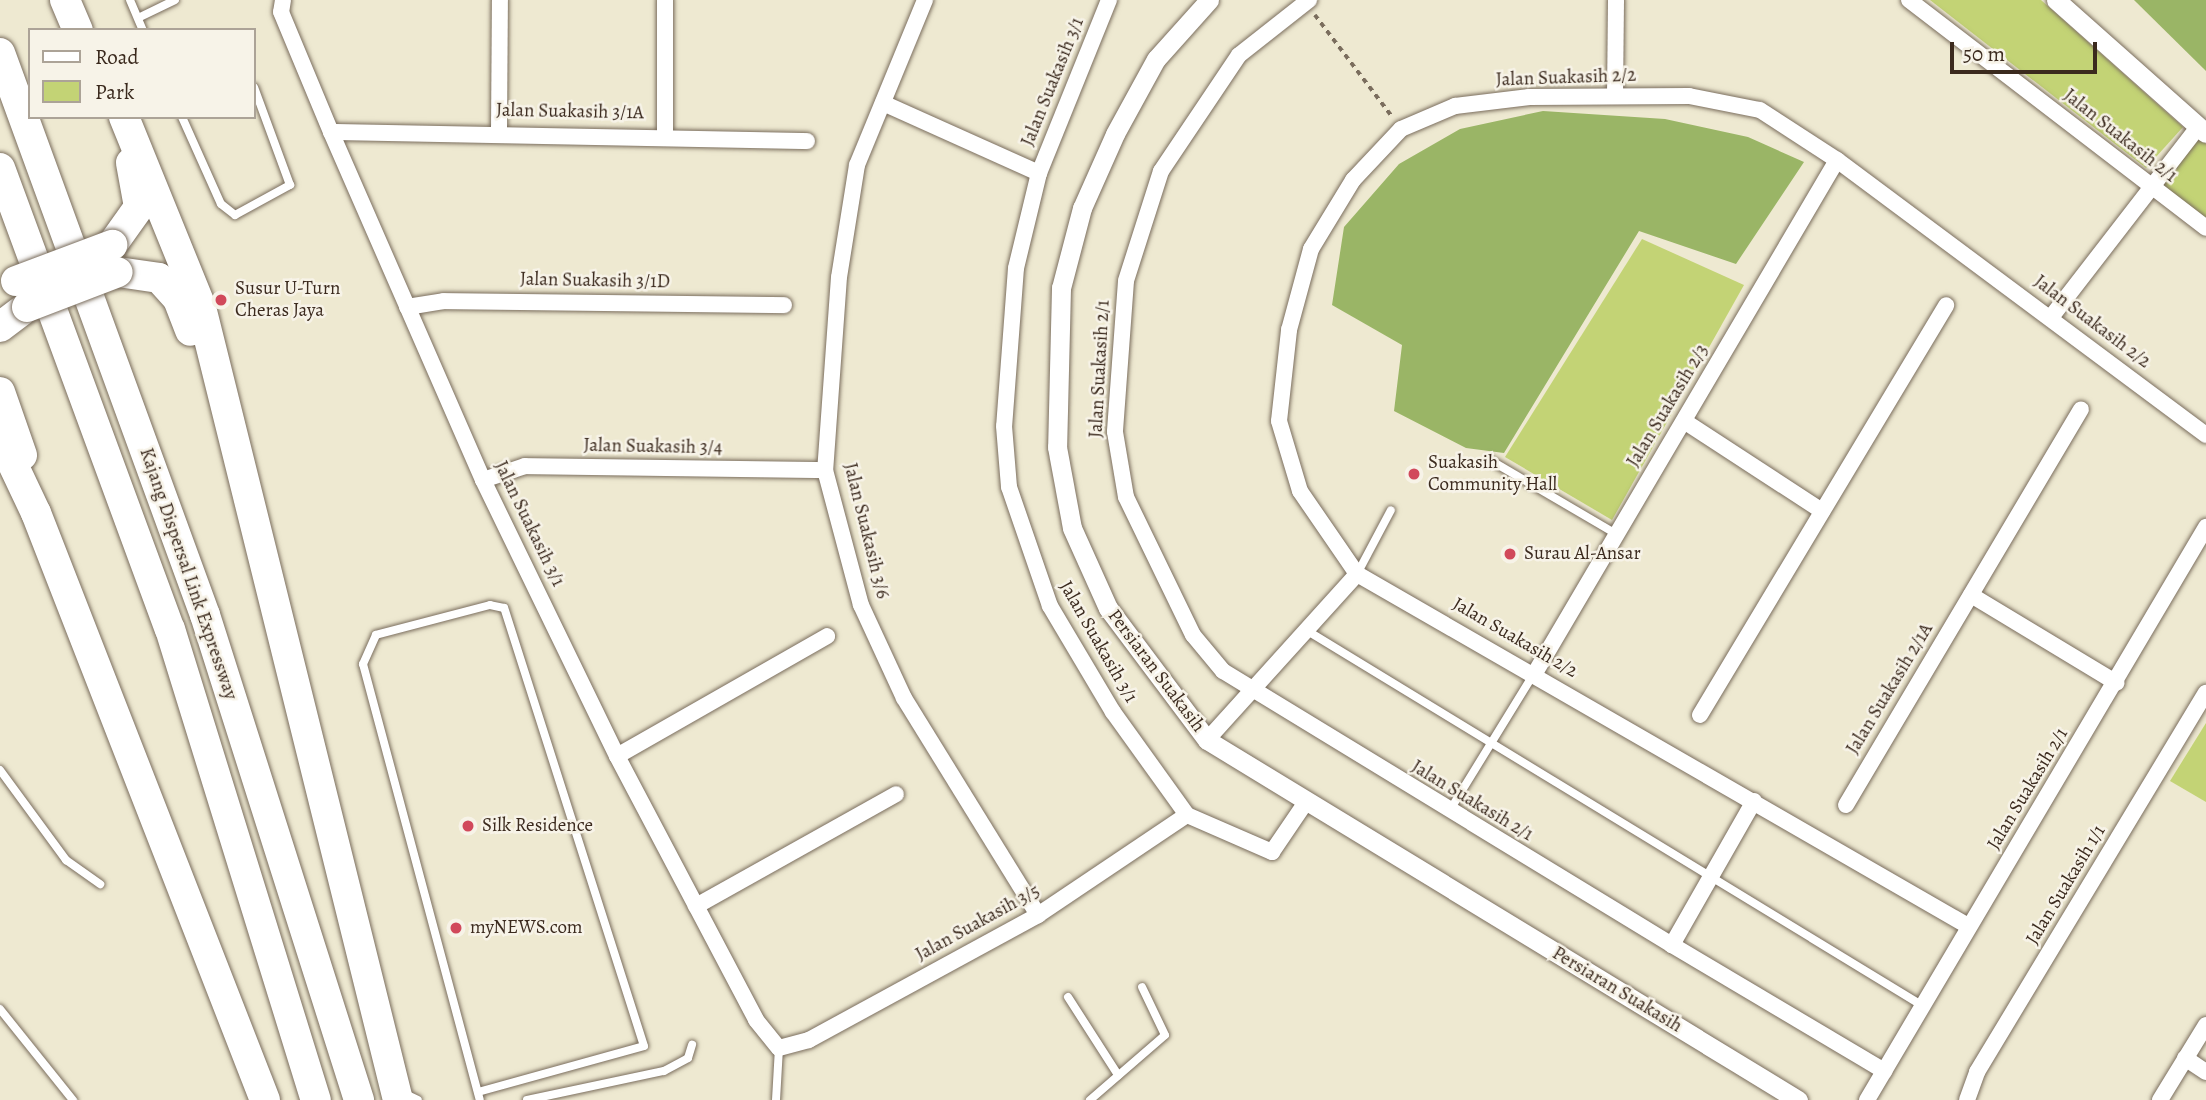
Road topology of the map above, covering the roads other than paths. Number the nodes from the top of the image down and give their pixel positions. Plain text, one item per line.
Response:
1 (130, 0) edge
2 (175, 0) edge
3 (283, 0) edge
4 (500, 0) edge
5 (665, 0) edge
6 (925, 0) edge
7 (1109, 0) edge
8 (1209, 0) edge
9 (1616, 0) edge
10 (1909, 0) edge
11 (2056, 0) edge
12 (1307, 1) edge
13 (138, 18) junction
14 (143, 28) edge
15 (0, 53) edge
16 (256, 92) edge
17 (1615, 96) junction
18 (883, 103) junction
19 (114, 119) edge
20 (125, 119) edge
21 (183, 119) edge
22 (2202, 130) edge
23 (331, 132) junction
24 (499, 132) junction
25 (665, 134) junction
26 (807, 141) dead end
27 (1837, 160) junction
28 (0, 167) edge
29 (1039, 173) junction
30 (2151, 186) junction
31 (2206, 228) edge
32 (115, 258) junction
33 (14, 291) edge
34 (783, 305) dead end
35 (1946, 305) dead end
36 (407, 307) junction
37 (2052, 316) junction
38 (0, 327) edge
39 (0, 392) edge
40 (2081, 410) dead end
41 (1684, 421) junction
42 (2206, 435) edge
43 (0, 437) edge
44 (1490, 460) dead end
45 (825, 470) junction
46 (241, 473) junction
47 (483, 480) junction
48 (1391, 510) dead end
49 (1822, 511) junction
50 (36, 513) junction
51 (2206, 527) edge
52 (1616, 534) junction
53 (1357, 574) junction
54 (1971, 595) junction
55 (1306, 630) junction
56 (827, 636) dead end
57 (1535, 673) junction
58 (2117, 683) junction
59 (1248, 690) junction
60 (2206, 693) edge
61 (1700, 715) dead end
62 (1207, 740) junction
63 (1491, 741) junction
64 (617, 756) junction
65 (0, 770) edge
66 (896, 794) dead end
67 (1754, 801) junction
68 (1306, 802) junction
69 (1846, 805) dead end
70 (1449, 811) junction
71 (1187, 815) junction
72 (1712, 874) junction
73 (100, 884) dead end
74 (696, 906) junction
75 (1038, 915) junction
76 (1968, 926) junction
77 (1672, 945) junction
78 (1142, 987) dead end
79 (1068, 997) dead end
80 (1923, 1006) junction
81 (0, 1009) edge
82 (2206, 1025) edge
83 (692, 1045) dead end
84 (779, 1048) junction
85 (2185, 1058) junction
86 (1884, 1071) junction
87 (2206, 1072) edge
88 (1118, 1075) junction
89 (404, 1096) edge
90 (479, 1096) edge
91 (69, 1099) edge
92 (265, 1100) edge
93 (316, 1100) edge
94 (359, 1100) edge
95 (527, 1100) edge
96 (776, 1100) edge
97 (1090, 1100) edge
98 (1798, 1100) edge
99 (1867, 1100) edge
100 (1967, 1100) edge
101 (2160, 1100) edge

1 - 13 lane
2 - 13 lane
3 - 23 street, Jalan Suakasih 3/1
4 - 24 street
5 - 25 street
6 - 18 street, Jalan Suakasih 3/6
7 - 29 street, Jalan Suakasih 3/1
8 - 62 street, Persiaran Suakasih
9 - 17 street
10 - 30 street, Jalan Suakasih 2/1
11 - 22 street
12 - 59 street, Jalan Suakasih 2/1
13 - 14 lane
15 - 94 highway, Kajang Dispersal Link Expressway
16 - 21 lane
17 - 27 street, Jalan Suakasih 2/2
17 - 53 street, Jalan Suakasih 2/2
18 - 29 street
18 - 45 street, Jalan Suakasih 3/6
19 - 32 highway
20 - 46 highway
22 - 30 street
23 - 24 street, Jalan Suakasih 3/1A
23 - 36 street, Jalan Suakasih 3/1
24 - 25 street, Jalan Suakasih 3/1A
25 - 26 street, Jalan Suakasih 3/1A
27 - 37 street, Jalan Suakasih 2/2
27 - 41 street, Jalan Suakasih 2/3
28 - 93 highway, Kajang Dispersal Link Expressway
29 - 71 street, Jalan Suakasih 3/1
30 - 31 street, Jalan Suakasih 2/1
30 - 37 street
32 - 33 highway, bridge
32 - 46 highway
33 - 38 highway
34 - 36 street, Jalan Suakasih 3/1D
35 - 49 street
36 - 47 street, Jalan Suakasih 3/1
37 - 42 street, Jalan Suakasih 2/2
39 - 50 highway
40 - 54 street, Jalan Suakasih 2/1A
41 - 49 street
41 - 52 street, Jalan Suakasih 2/3
43 - 50 highway
44 - 52 lane
45 - 47 street, Jalan Suakasih 3/4
45 - 75 street, Jalan Suakasih 3/6
46 - 89 highway
47 - 64 street, Jalan Suakasih 3/1
48 - 53 lane
49 - 61 street
50 - 92 highway
51 - 58 street, Jalan Suakasih 2/1
52 - 57 street, Jalan Suakasih 2/3
53 - 55 street
53 - 57 street, Jalan Suakasih 2/2
54 - 58 street
54 - 69 street, Jalan Suakasih 2/1A
55 - 59 street
55 - 63 lane
56 - 64 street
57 - 63 lane
57 - 67 street, Jalan Suakasih 2/2
58 - 76 street, Jalan Suakasih 2/1
59 - 62 street
59 - 70 street, Jalan Suakasih 2/1
60 - 100 street, Jalan Suakasih 1/1
62 - 68 street, Persiaran Suakasih
63 - 70 lane
63 - 72 lane
64 - 74 street, Jalan Suakasih 3/1
65 - 73 lane
66 - 74 street
67 - 72 street
67 - 76 street, Jalan Suakasih 2/2
68 - 71 street
68 - 98 street, Persiaran Suakasih
70 - 77 street, Jalan Suakasih 2/1
71 - 75 street, Jalan Suakasih 3/5
72 - 77 street
72 - 80 lane
74 - 84 street, Jalan Suakasih 3/1
75 - 84 street, Jalan Suakasih 3/5
76 - 80 street, Jalan Suakasih 2/1
77 - 86 street, Jalan Suakasih 2/1
78 - 88 lane
79 - 88 lane
80 - 86 street, Jalan Suakasih 2/1
81 - 91 lane
82 - 85 street
83 - 95 lane
84 - 96 lane
85 - 87 street
85 - 101 street
86 - 99 street, Jalan Suakasih 2/1
88 - 97 lane
90 - 90 lane

